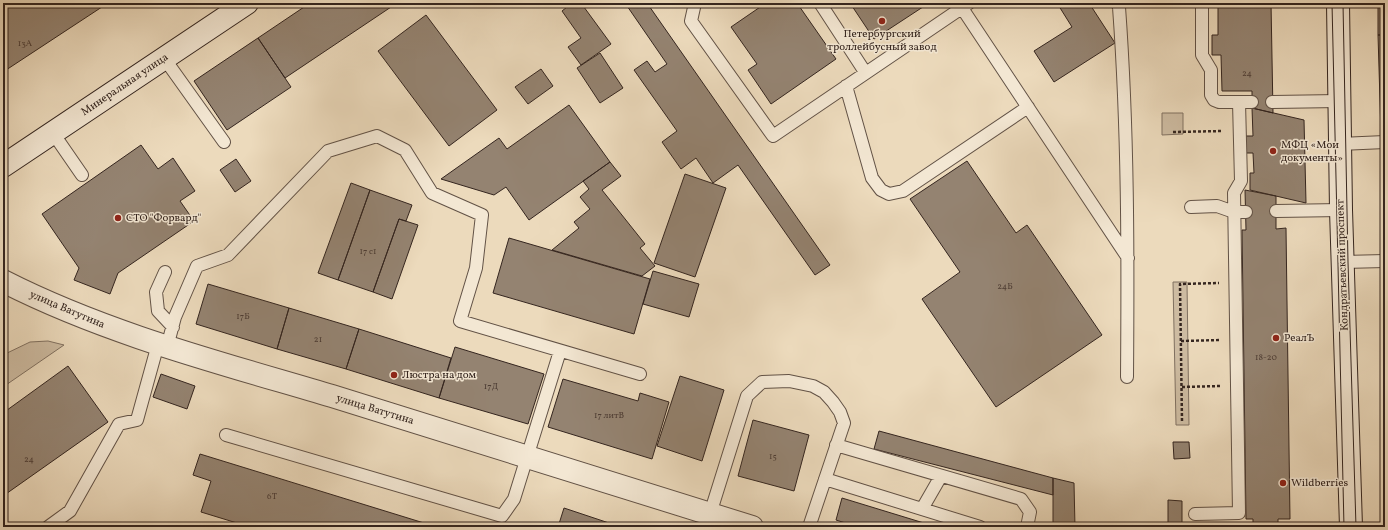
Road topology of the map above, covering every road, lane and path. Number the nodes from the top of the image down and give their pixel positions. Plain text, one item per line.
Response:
1 (247, 3) edge
2 (695, 3) edge
3 (820, 3) edge
4 (1117, 3) edge
5 (1202, 3) edge
6 (1338, 3) edge
7 (965, 5) edge
8 (164, 58) junction
9 (866, 72) junction
10 (846, 86) junction
11 (1339, 101) junction
12 (1239, 102) junction
13 (1252, 102) dead end
14 (1272, 102) dead end
15 (1028, 107) junction
16 (1240, 131) junction
17 (1173, 132) dead end
18 (53, 133) junction
19 (224, 142) dead end
20 (1385, 142) edge
21 (1340, 144) junction
22 (3, 166) edge
23 (82, 176) dead end
24 (1191, 207) dead end
25 (1341, 210) junction
26 (1276, 211) dead end
27 (1240, 212) junction
28 (1128, 258) junction
29 (1385, 261) edge
30 (1343, 262) junction
31 (164, 272) dead end
32 (3, 281) edge
33 (1235, 282) junction
34 (166, 339) junction
35 (1236, 340) junction
36 (1181, 341) junction
37 (560, 351) junction
38 (640, 374) dead end
39 (1127, 378) dead end
40 (1237, 386) junction
41 (1182, 387) junction
42 (1182, 421) dead end
43 (226, 435) dead end
44 (836, 445) junction
45 (528, 456) junction
46 (941, 476) junction
47 (826, 478) junction
48 (922, 509) junction
49 (710, 514) junction
50 (1195, 514) dead end
51 (48, 527) edge
52 (752, 527) edge
53 (809, 527) edge
54 (980, 527) edge
55 (1026, 527) edge
56 (1351, 527) edge

1 - 8 street, Минеральная улица
2 - 10 lane
3 - 9 lane
4 - 28 lane
5 - 12 lane
6 - 11 street, Кондратьевский проспект
7 - 9 lane
7 - 15 lane
8 - 18 street, Минеральная улица
8 - 19 lane
9 - 10 lane
10 - 15 lane
11 - 14 lane
11 - 21 street, Кондратьевский проспект
12 - 13 lane
12 - 16 lane
15 - 28 lane
16 - 17 path
16 - 27 lane
18 - 22 street, Минеральная улица
18 - 23 lane
20 - 21 lane
21 - 25 street, Кондратьевский проспект
24 - 27 lane
25 - 26 lane
25 - 30 street, Кондратьевский проспект
27 - 33 lane
28 - 39 lane
29 - 30 lane
30 - 56 street, Кондратьевский проспект
31 - 34 lane
32 - 34 street, улица Ватутина
33 - 35 lane
33 - 36 path
34 - 37 lane
34 - 45 street, улица Ватутина
34 - 51 lane
35 - 36 path
35 - 40 lane
36 - 41 path
37 - 38 lane
37 - 45 lane
40 - 41 path
40 - 50 lane
41 - 42 path
43 - 45 lane
44 - 46 lane
44 - 47 lane
44 - 49 lane
45 - 49 street, улица Ватутина
46 - 48 lane
46 - 55 lane
47 - 48 lane
47 - 53 lane
48 - 54 lane
49 - 52 street, улица Ватутина

